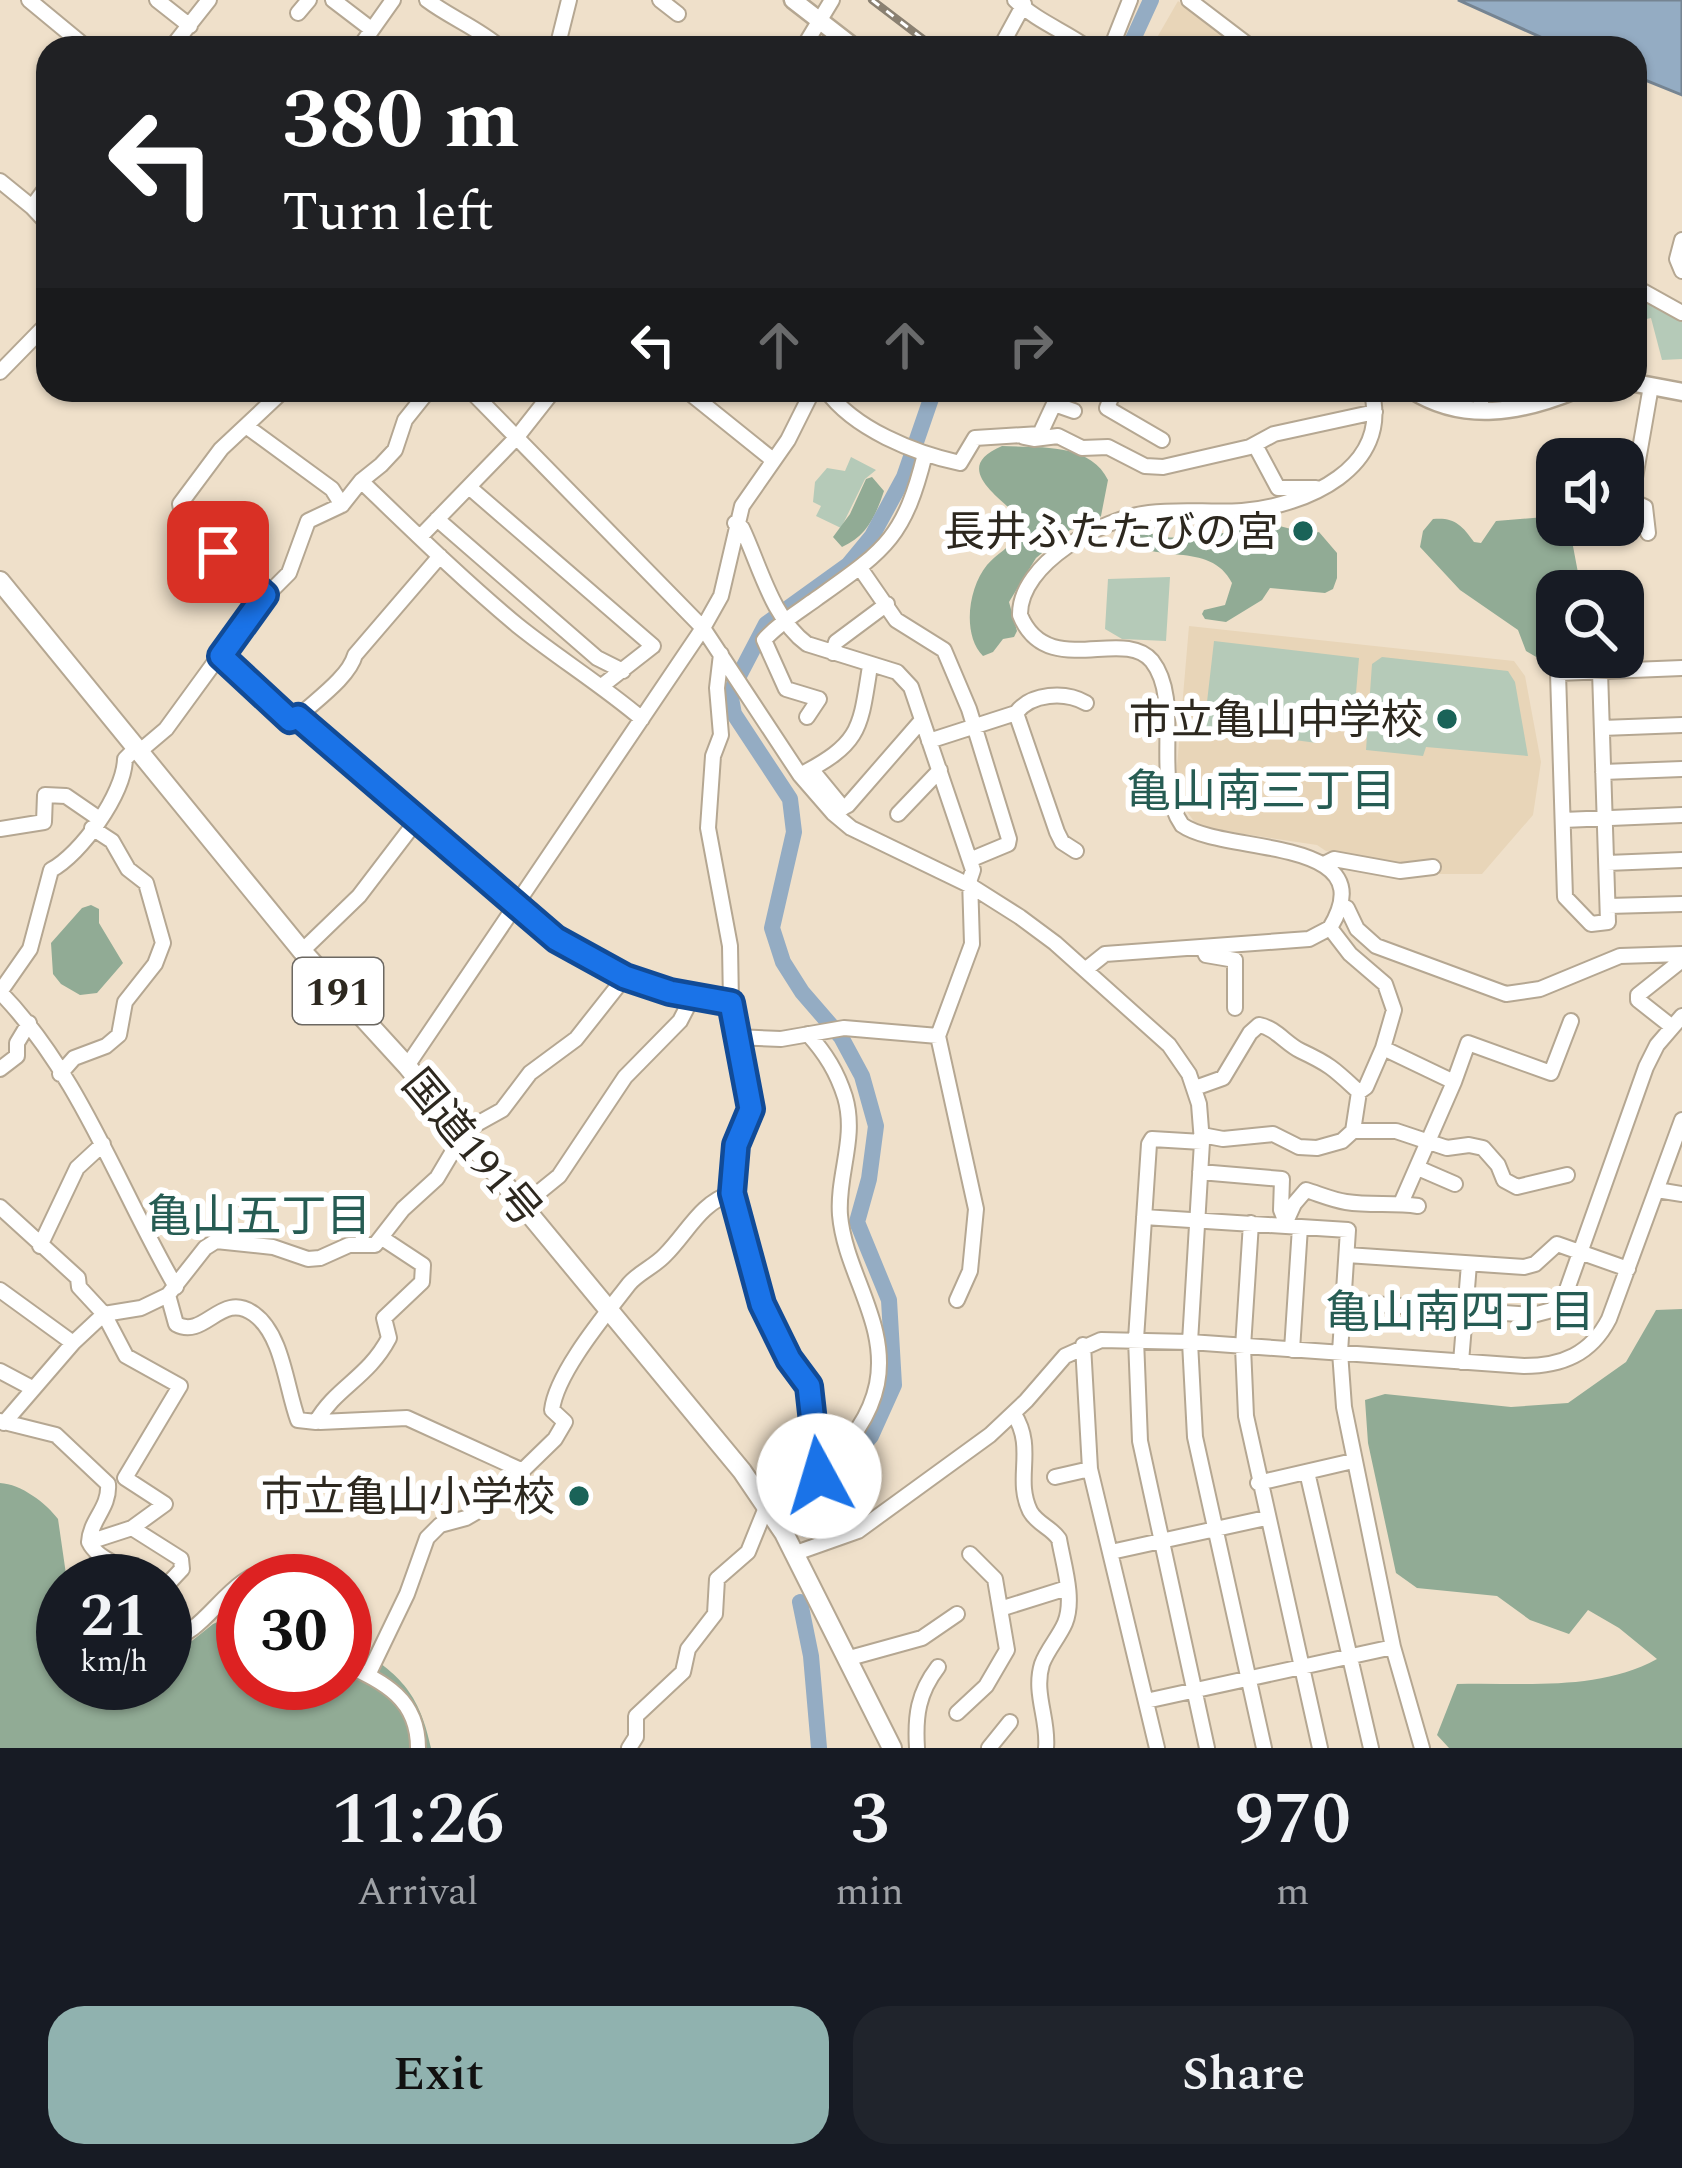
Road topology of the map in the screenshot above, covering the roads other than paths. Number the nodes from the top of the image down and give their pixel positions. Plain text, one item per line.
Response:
1 (28, 0) edge
2 (157, 0) edge
3 (209, 0) edge
4 (309, 0) edge
5 (334, 0) edge
6 (393, 0) edge
7 (428, 0) edge
8 (569, 0) edge
9 (660, 0) edge
10 (793, 0) edge
11 (832, 0) edge
12 (1130, 0) edge
13 (1190, 0) edge
14 (1022, 2) edge
15 (298, 13) dead end
16 (678, 14) dead end
17 (820, 21) junction
18 (190, 26) junction
19 (371, 28) junction
20 (72, 36) edge
21 (181, 36) edge
22 (366, 36) edge
23 (487, 36) edge
24 (559, 36) edge
25 (811, 36) edge
26 (839, 36) edge
27 (1006, 36) edge
28 (1071, 36) edge
29 (1116, 36) edge
30 (1236, 36) edge
31 (0, 181) edge
32 (36, 202) edge
33 (32, 207) junction
34 (36, 211) edge
35 (1682, 240) edge
36 (1682, 271) edge
37 (1647, 294) edge
38 (1682, 313) edge
39 (36, 336) edge
40 (0, 373) edge
41 (1647, 386) edge
42 (1682, 392) edge
43 (271, 402) edge
44 (419, 402) edge
45 (482, 402) edge
46 (544, 402) edge
47 (703, 402) edge
48 (807, 402) edge
49 (836, 402) edge
50 (1109, 402) edge
51 (1373, 402) edge
52 (1433, 402) edge
53 (1481, 402) edge
54 (1537, 402) edge
55 (1641, 402) edge
56 (1481, 410) junction
57 (1074, 412) dead end
58 (1375, 412) junction
59 (246, 426) junction
60 (517, 436) junction
61 (1024, 436) junction
62 (1162, 440) dead end
63 (1256, 445) junction
64 (923, 454) junction
65 (773, 460) junction
66 (361, 481) junction
67 (469, 487) junction
68 (1321, 489) junction
69 (342, 505) junction
70 (437, 519) junction
71 (735, 523) junction
72 (1648, 533) dead end
73 (420, 537) junction
74 (440, 556) junction
75 (860, 568) junction
76 (0, 581) edge
77 (265, 595) junction
78 (886, 604) junction
79 (785, 618) junction
80 (703, 628) junction
81 (833, 653) junction
82 (221, 656) junction
83 (723, 657) junction
84 (870, 666) junction
85 (1682, 668) edge
86 (1644, 669) edge
87 (623, 671) junction
88 (1558, 678) edge
89 (1600, 678) edge
90 (603, 686) junction
91 (1086, 703) dead end
92 (1016, 713) junction
93 (298, 717) junction
94 (807, 717) dead end
95 (642, 719) junction
96 (922, 720) junction
97 (1682, 725) edge
98 (973, 726) junction
99 (1602, 728) junction
100 (929, 741) junction
101 (138, 749) junction
102 (1682, 769) edge
103 (940, 770) junction
104 (806, 772) junction
105 (1604, 772) junction
106 (838, 811) junction
107 (898, 814) dead end
108 (1682, 815) edge
109 (1605, 818) junction
110 (417, 820) junction
111 (1563, 820) junction
112 (95, 823) junction
113 (0, 829) edge
114 (1076, 851) dead end
115 (971, 859) junction
116 (1682, 860) edge
117 (1606, 863) junction
118 (1324, 864) junction
119 (1433, 867) dead end
120 (971, 886) junction
121 (1682, 904) edge
122 (1342, 906) junction
123 (1608, 906) junction
124 (516, 907) junction
125 (1330, 928) junction
126 (1203, 947) junction
127 (302, 951) junction
128 (1682, 957) edge
129 (1085, 970) junction
130 (625, 977) junction
131 (0, 992) edge
132 (693, 997) junction
133 (731, 1003) junction
134 (1235, 1008) dead end
135 (1571, 1021) dead end
136 (1677, 1021) edge
137 (29, 1023) junction
138 (811, 1034) junction
139 (938, 1036) junction
140 (736, 1037) junction
141 (1383, 1048) junction
142 (407, 1066) junction
143 (0, 1069) edge
144 (60, 1074) junction
145 (1454, 1082) junction
146 (1195, 1088) junction
147 (1359, 1092) junction
148 (1682, 1120) edge
149 (1353, 1132) junction
150 (464, 1137) junction
151 (1202, 1138) junction
152 (1430, 1142) junction
153 (103, 1144) junction
154 (1678, 1145) edge
155 (1418, 1168) junction
156 (1200, 1172) junction
157 (1567, 1175) dead end
158 (1455, 1184) dead end
159 (1657, 1190) junction
160 (732, 1193) junction
161 (1682, 1194) edge
162 (1402, 1201) junction
163 (522, 1206) junction
164 (1418, 1206) dead end
165 (0, 1207) edge
166 (1144, 1217) junction
167 (1197, 1219) junction
168 (1251, 1223) junction
169 (1290, 1224) junction
170 (382, 1238) junction
171 (40, 1246) junction
172 (1581, 1252) junction
173 (1347, 1255) junction
174 (1469, 1264) junction
175 (1628, 1269) junction
176 (0, 1289) edge
177 (172, 1291) junction
178 (957, 1300) dead end
179 (1343, 1302) junction
180 (1465, 1310) junction
181 (610, 1312) junction
182 (104, 1314) junction
183 (1136, 1339) junction
184 (1190, 1342) junction
185 (73, 1343) junction
186 (1083, 1345) junction
187 (1244, 1347) junction
188 (1292, 1350) junction
189 (1340, 1352) junction
190 (1461, 1361) junction
191 (0, 1371) edge
192 (32, 1388) junction
193 (1014, 1414) junction
194 (2, 1422) edge
195 (320, 1422) dead end
196 (1353, 1461) junction
197 (1090, 1468) junction
198 (520, 1470) junction
199 (1306, 1472) junction
200 (819, 1476) junction
201 (1055, 1477) dead end
202 (1258, 1483) junction
203 (767, 1505) junction
204 (1266, 1518) junction
205 (132, 1528) junction
206 (1214, 1530) junction
207 (784, 1533) junction
208 (89, 1542) junction
209 (1162, 1542) junction
210 (1111, 1552) junction
211 (96, 1554) edge
212 (174, 1554) edge
213 (793, 1554) junction
214 (970, 1554) dead end
215 (1067, 1588) junction
216 (216, 1604) edge
217 (1000, 1609) junction
218 (957, 1613) dead end
219 (192, 1627) edge
220 (1393, 1647) junction
221 (1347, 1657) junction
222 (846, 1659) junction
223 (372, 1666) edge
224 (938, 1667) dead end
225 (1299, 1668) junction
226 (372, 1677) edge
227 (1247, 1679) junction
228 (1194, 1691) junction
229 (1146, 1701) junction
230 (957, 1713) dead end
231 (1010, 1723) dead end
232 (418, 1748) edge
233 (629, 1748) edge
234 (892, 1748) edge
235 (917, 1748) edge
236 (989, 1748) edge
237 (1046, 1748) edge
238 (1157, 1748) edge
239 (1207, 1748) edge
240 (1264, 1748) edge
241 (1320, 1748) edge
242 (1371, 1748) edge
243 (1422, 1748) edge

1 - 20 street
2 - 18 street
3 - 18 street
4 - 15 street
5 - 19 street
6 - 19 street
7 - 23 street
8 - 24 street
9 - 16 street
10 - 17 main road
11 - 17 street
12 - 29 street
13 - 30 street
14 - 27 street
14 - 28 street
17 - 25 street
17 - 26 main road
18 - 21 street
19 - 22 street
31 - 33 street
32 - 33 street
33 - 34 street
35 - 36 street
37 - 38 street
39 - 40 street
41 - 42 main road
43 - 59 street
44 - 66 street
45 - 60 street
46 - 60 street
47 - 65 street
48 - 65 street
49 - 64 street
50 - 62 street
51 - 58 street
52 - 56 main road
53 - 56 street
54 - 56 main road
55 - 72 street
57 - 61 street
58 - 63 street
58 - 68 street
59 - 69 street
59 - 77 street
60 - 67 street
60 - 80 street
61 - 63 street
61 - 64 street
63 - 68 street
64 - 75 street
65 - 71 street
66 - 69 street
66 - 73 street
67 - 70 street
67 - 87 street
68 - 118 street
69 - 77 street
70 - 73 street
70 - 87 street
71 - 79 street
71 - 80 street
73 - 74 street
74 - 90 street
74 - 93 street
75 - 78 street
75 - 79 street
76 - 101 highway, 国道191号 / 191
77 - 82 street
78 - 81 street
78 - 98 street
79 - 81 street
79 - 94 street
80 - 83 street
80 - 95 street
81 - 84 street
82 - 93 street
82 - 101 street
83 - 104 street
83 - 133 street
84 - 96 street
84 - 104 street
85 - 86 street
87 - 90 street
88 - 111 street
89 - 99 street
90 - 95 street
91 - 92 street
92 - 98 street
92 - 114 street
93 - 110 street
95 - 124 street
96 - 100 street
96 - 106 street
97 - 99 street
98 - 100 street
98 - 115 street
99 - 105 street
100 - 103 street
101 - 112 street
101 - 127 highway, 国道191号 / 191
102 - 105 street
103 - 107 street
103 - 115 street
104 - 106 street
105 - 109 street
106 - 120 street
108 - 109 street
109 - 111 street
109 - 117 street
110 - 124 street
110 - 127 street
111 - 123 street
112 - 113 street
112 - 131 street
112 - 144 street
115 - 120 street
116 - 117 street
117 - 123 street
118 - 119 street
118 - 122 street
120 - 129 street
120 - 139 street
121 - 123 street
122 - 125 street
122 - 128 street
124 - 130 street
124 - 142 street
125 - 126 street
125 - 141 street
126 - 129 street
126 - 134 street
127 - 142 highway, 国道191号 / 191
128 - 136 street
129 - 146 street
130 - 132 street
130 - 150 street
131 - 137 street
132 - 133 street
132 - 163 street
133 - 140 street
135 - 145 street
136 - 172 street
137 - 143 street
137 - 144 street
138 - 139 street
138 - 140 street
138 - 200 street
139 - 178 street
140 - 160 street
141 - 145 street
141 - 147 street
142 - 150 highway, 国道191号 / 191
144 - 153 street
145 - 152 street
146 - 147 street
146 - 151 street
147 - 149 street
148 - 154 street
149 - 151 street
149 - 152 street
150 - 163 highway, 国道191号 / 191
150 - 170 street
151 - 156 street
151 - 166 street
152 - 155 street
152 - 157 street
153 - 171 street
153 - 177 street
154 - 159 street
155 - 158 street
155 - 162 street
156 - 167 street
156 - 169 street
159 - 161 street
159 - 175 street
160 - 181 street
160 - 200 street
162 - 164 street
162 - 169 street
163 - 181 highway, 国道191号 / 191
165 - 171 street
166 - 167 street
166 - 183 street
167 - 168 street
167 - 184 street
168 - 169 street
168 - 187 street
169 - 173 street
169 - 188 street
170 - 177 street
170 - 177 street
171 - 182 street
172 - 174 street
172 - 175 street
172 - 180 street
173 - 174 street
173 - 179 street
174 - 180 street
175 - 190 street
176 - 185 street
177 - 182 street
179 - 180 street
179 - 189 street
180 - 190 street
181 - 198 street
181 - 203 highway, 国道191号 / 191
182 - 185 street
182 - 205 street
183 - 184 street
183 - 186 street
183 - 209 street
184 - 187 street
184 - 206 street
185 - 192 street
186 - 193 street
186 - 197 street
187 - 188 street
187 - 202 street
188 - 189 street
189 - 190 street
189 - 196 street
191 - 192 street
192 - 194 street
193 - 213 street
193 - 215 street
194 - 208 street
195 - 198 street
196 - 199 street
196 - 220 street
197 - 201 street
197 - 210 street
198 - 223 street
199 - 202 street
199 - 221 street
200 - 207 street
202 - 204 street
203 - 207 highway, 国道191号 / 191
203 - 233 street
204 - 206 street
204 - 225 street
205 - 208 street
205 - 212 street
206 - 209 street
206 - 227 street
207 - 213 highway, 国道191号 / 191
208 - 211 street
209 - 210 street
209 - 228 street
210 - 229 street
213 - 222 highway, 国道191号 / 191
214 - 217 street
215 - 217 street
215 - 237 street
216 - 219 street
217 - 230 street
218 - 222 street
220 - 221 street
220 - 243 street
221 - 225 street
221 - 242 street
222 - 234 highway, 国道191号 / 191
224 - 235 street
225 - 227 street
225 - 241 street
226 - 232 street
227 - 228 street
227 - 240 street
228 - 229 street
228 - 239 street
229 - 238 street
231 - 236 street

